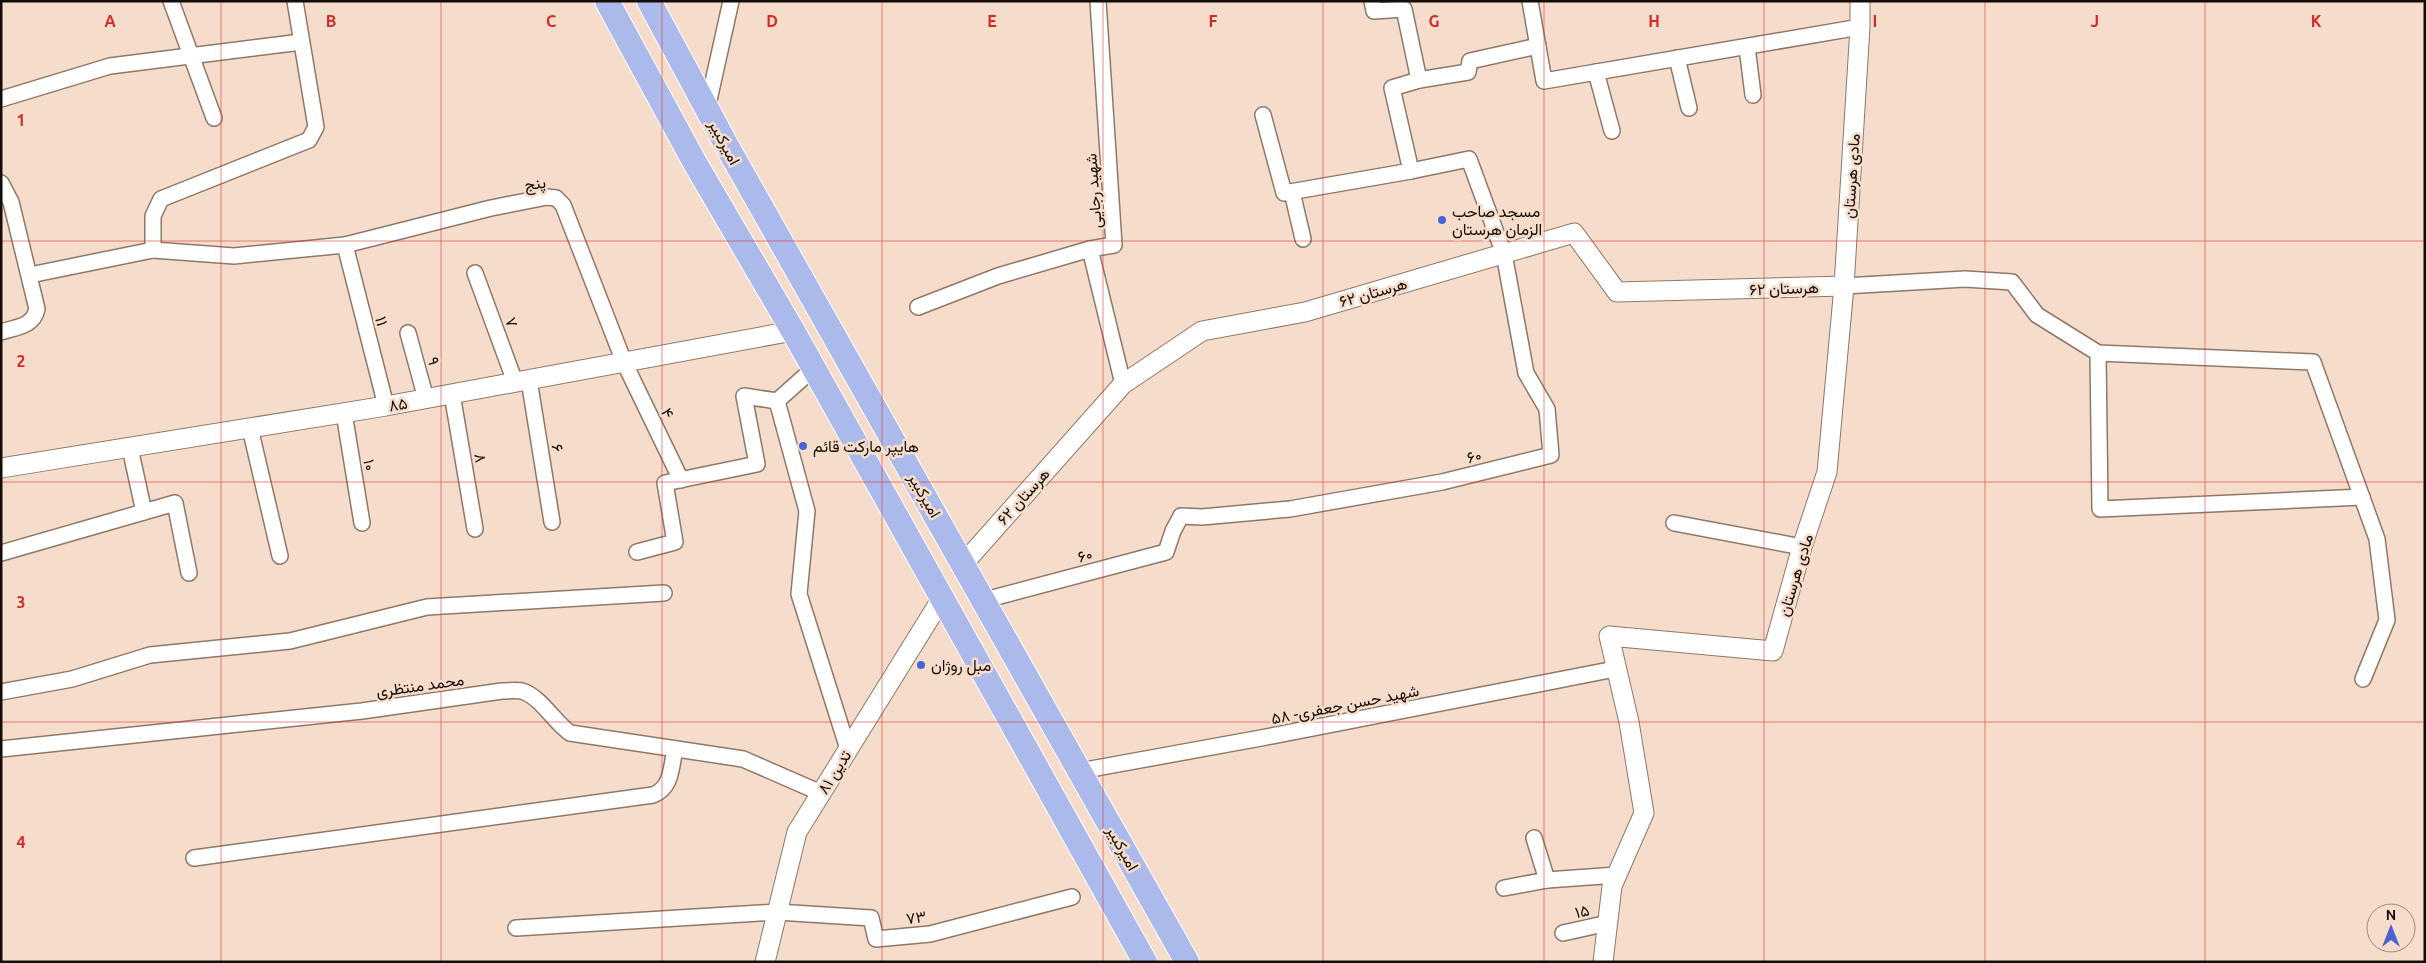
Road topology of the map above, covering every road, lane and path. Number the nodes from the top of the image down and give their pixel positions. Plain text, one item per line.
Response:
1 (171, 1) edge
2 (295, 1) edge
3 (607, 1) edge
4 (648, 1) edge
5 (731, 1) edge
6 (1098, 1) edge
7 (1372, 1) edge
8 (1530, 1) edge
9 (1860, 1) edge
10 (1860, 28) junction
11 (302, 42) junction
12 (1538, 46) junction
13 (1747, 46) junction
14 (192, 54) junction
15 (1677, 58) junction
16 (1596, 72) junction
17 (1419, 80) junction
18 (1753, 95) dead end
19 (1, 99) edge
20 (1689, 108) dead end
21 (707, 109) junction
22 (1263, 115) dead end
23 (214, 118) dead end
24 (1612, 131) dead end
25 (728, 148) junction
26 (695, 163) junction
27 (1411, 171) junction
28 (1, 183) edge
29 (749, 186) junction
30 (1292, 192) junction
31 (718, 202) junction
32 (1303, 239) dead end
33 (345, 245) junction
34 (1090, 249) junction
35 (153, 250) junction
36 (1504, 254) junction
37 (475, 273) dead end
38 (30, 275) junction
39 (1844, 286) junction
40 (918, 307) dead end
41 (793, 331) junction
42 (1, 332) edge
43 (408, 333) dead end
44 (2098, 353) junction
45 (624, 362) junction
46 (814, 368) junction
47 (522, 381) junction
48 (1123, 384) junction
49 (452, 394) junction
50 (426, 399) junction
51 (777, 401) junction
52 (386, 406) junction
53 (344, 413) junction
54 (250, 428) junction
55 (130, 448) junction
56 (1, 468) edge
57 (681, 480) junction
58 (2362, 497) junction
59 (144, 512) junction
60 (552, 522) dead end
61 (362, 523) dead end
62 (1674, 523) dead end
63 (475, 529) dead end
64 (1802, 548) junction
65 (637, 552) dead end
66 (1, 553) edge
67 (280, 556) dead end
68 (964, 563) junction
69 (188, 573) dead end
70 (664, 593) dead end
71 (942, 598) junction
72 (985, 600) junction
73 (1615, 669) junction
74 (2362, 679) dead end
75 (1, 692) edge
76 (1, 749) edge
77 (675, 749) junction
78 (848, 750) junction
79 (1080, 771) junction
80 (821, 793) junction
81 (1534, 838) dead end
82 (194, 858) dead end
83 (1617, 875) junction
84 (1547, 880) junction
85 (1504, 888) dead end
86 (1072, 897) dead end
87 (777, 912) junction
88 (1608, 923) junction
89 (516, 928) dead end
90 (1563, 933) dead end
91 (765, 962) edge
92 (1144, 962) edge
93 (1187, 962) edge
94 (1603, 962) edge

1 - 14 street
2 - 11 street
3 - 26 main road
4 - 21 main road, امیرکبیر
5 - 21 street
6 - 34 street, شهید رجایی
7 - 17 street
8 - 12 street
9 - 10 street, مادی هرستان
10 - 13 street
10 - 39 street, مادی هرستان
11 - 14 street
11 - 35 street
12 - 16 street
12 - 17 street
13 - 15 street
13 - 18 street
14 - 19 street
14 - 23 street
15 - 16 street
15 - 20 street
16 - 24 street
17 - 27 street
21 - 25 main road, امیرکبیر
22 - 30 street
25 - 26 main road
25 - 29 main road, امیرکبیر
26 - 31 main road
27 - 30 street
27 - 36 street, ۶۰
28 - 38 street
29 - 31 main road
29 - 68 main road, امیرکبیر
30 - 32 street
31 - 41 main road
33 - 35 street
33 - 45 street, پنج
33 - 52 street, ۱۱
34 - 40 street
34 - 48 street, شهید رجایی
35 - 38 street
36 - 39 street, هرستان ۶۲
36 - 48 street, هرستان ۶۲
36 - 72 street, ۶۰
37 - 47 street, ۷
38 - 42 street
39 - 44 street
39 - 64 street, مادی هرستان
41 - 45 street, ۸۵
41 - 46 main road
43 - 50 street, ۹
44 - 58 street
44 - 58 street
45 - 47 street, ۸۵
45 - 57 street, ۴
46 - 51 street
46 - 71 main road
47 - 49 street, ۸۵
47 - 60 street, ۶
48 - 68 street, هرستان ۶۲
49 - 50 street, ۸۵
49 - 63 street, ۸
50 - 52 street, ۸۵
51 - 57 street
51 - 78 street
52 - 53 street, ۸۵
53 - 54 street, ۸۵
53 - 61 street, ۱۰
54 - 55 street, ۸۵
54 - 67 street
55 - 56 street, ۸۵
55 - 59 street
57 - 65 street
58 - 74 street
59 - 66 street
59 - 69 street
62 - 64 street
64 - 73 street, مادی هرستان
68 - 72 main road, امیرکبیر
70 - 75 street
71 - 78 street, تدین ۸۱
71 - 92 main road
72 - 79 main road, امیرکبیر
73 - 79 street, شهید حسن جعفری- ۵۸
73 - 83 street, مادی هرستان
76 - 77 street, محمد منتظری
77 - 80 street, محمد منتظری
77 - 82 street
78 - 80 street, تدین ۸۱
79 - 93 main road, امیرکبیر
80 - 87 street, تدین ۸۱
81 - 84 street
83 - 84 street
83 - 88 street, مادی هرستان
84 - 85 street
86 - 87 street, ۷۳
87 - 89 street
87 - 91 street, تدین ۸۱
88 - 90 street, ۱۵
88 - 94 street, مادی هرستان

